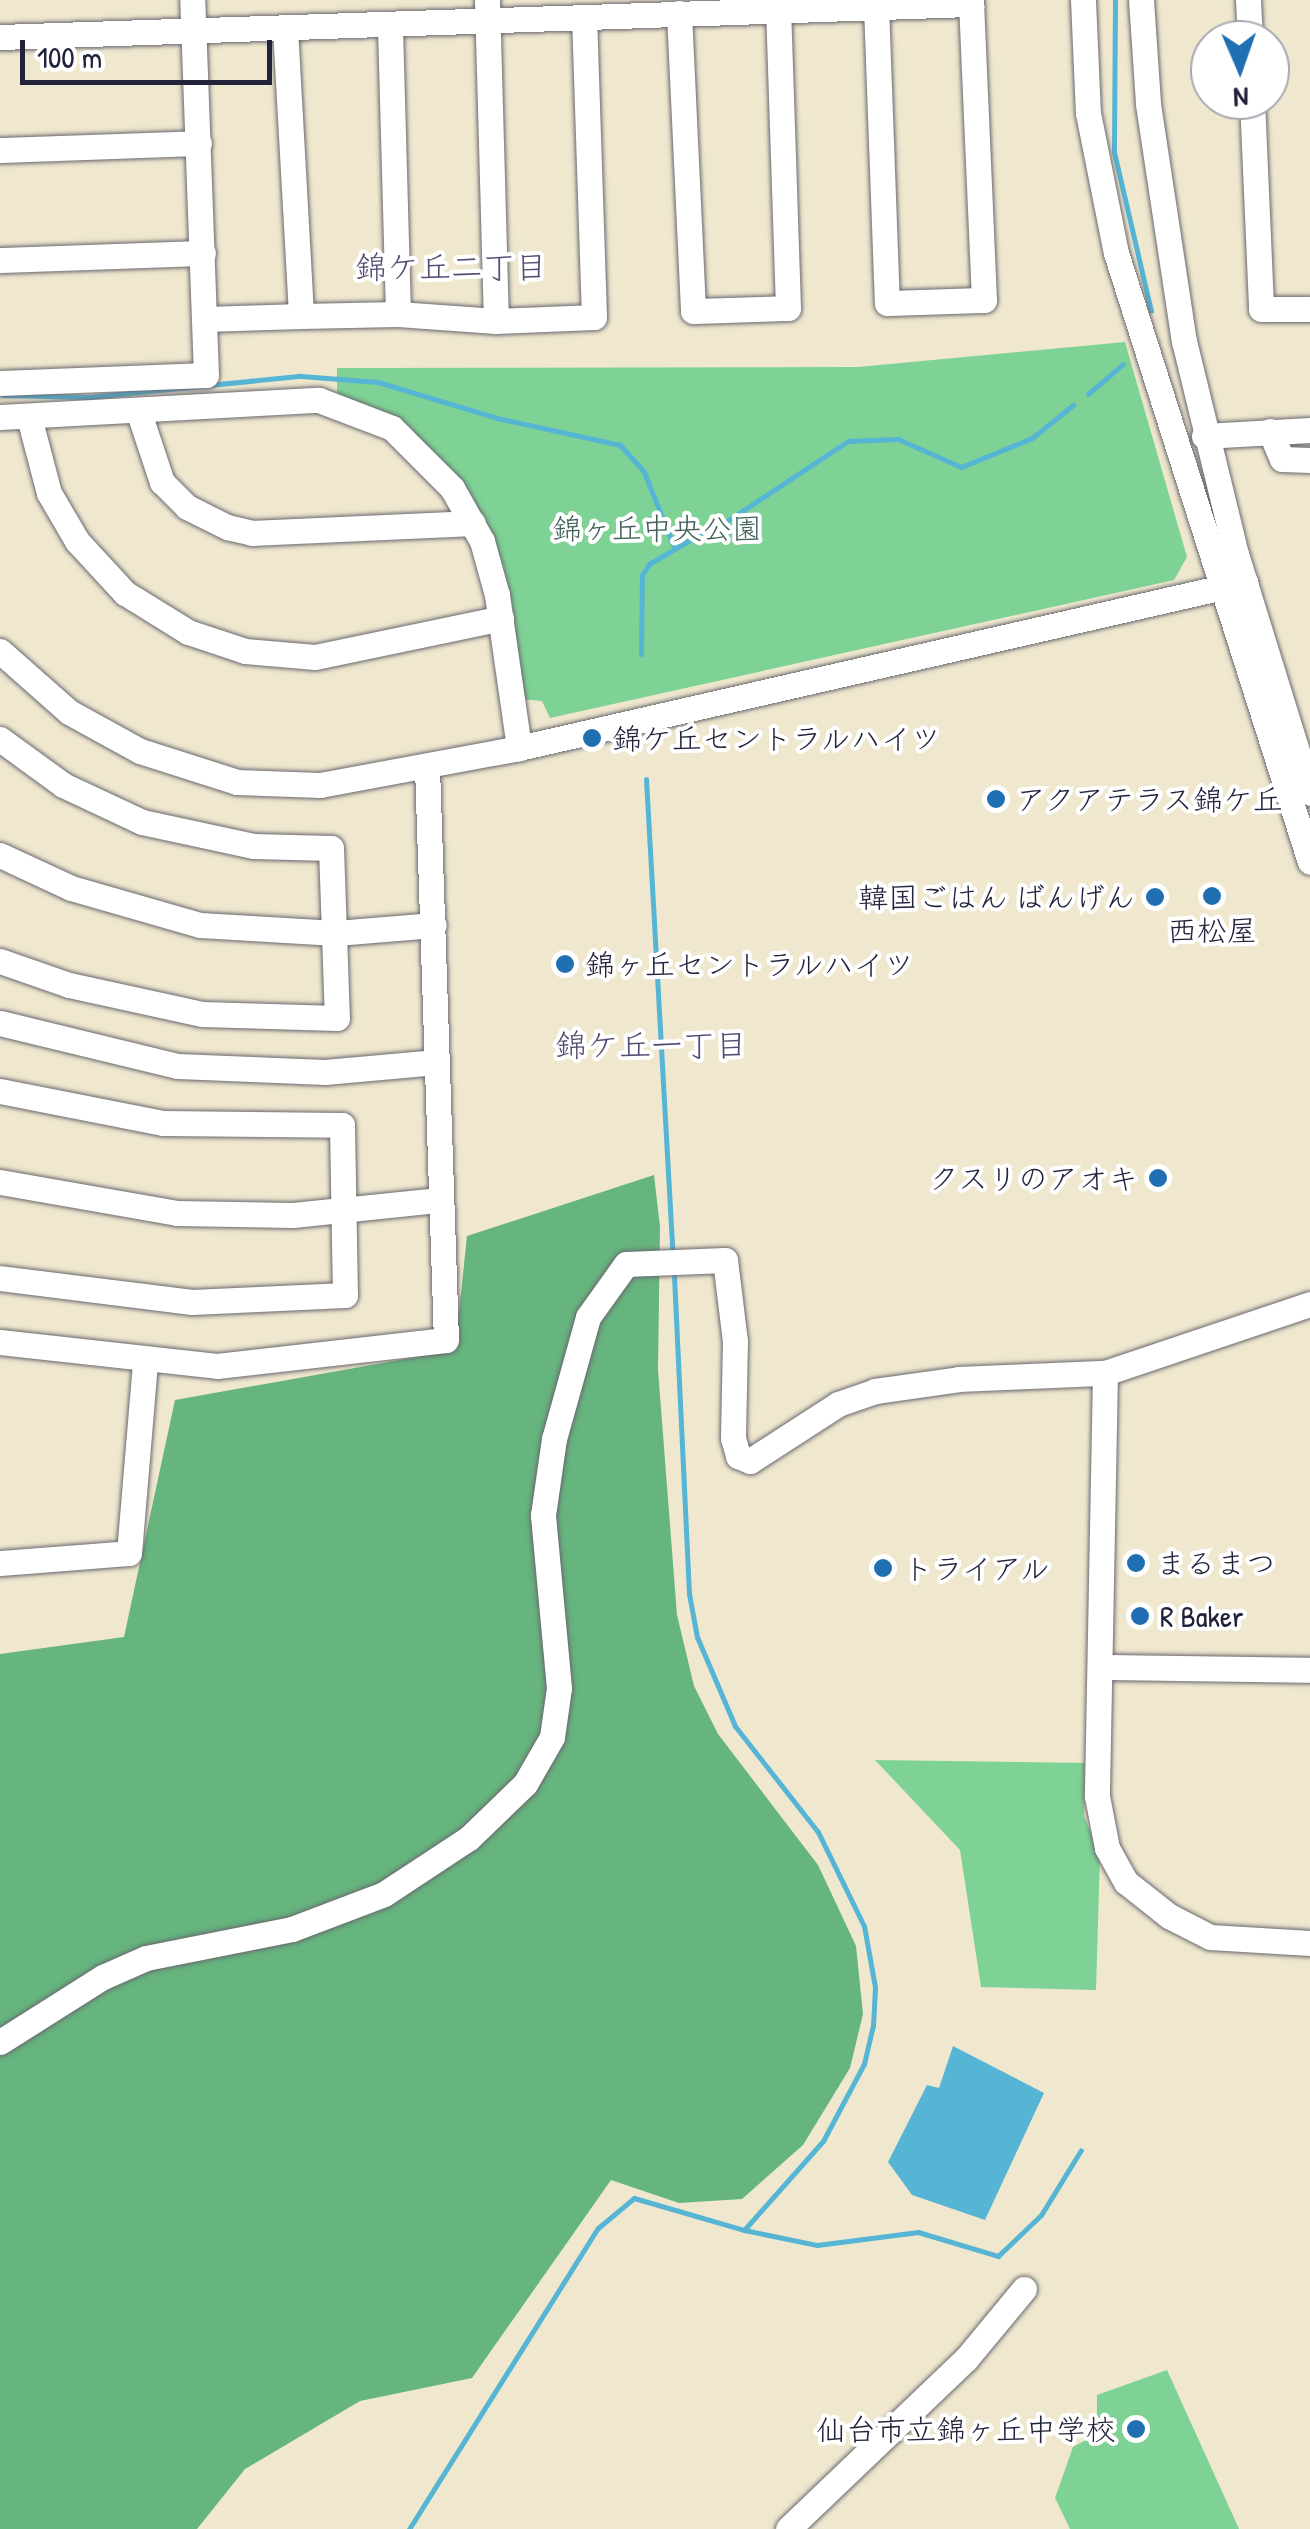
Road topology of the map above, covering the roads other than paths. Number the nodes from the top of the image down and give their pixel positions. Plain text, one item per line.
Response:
1 (192, 0) edge
2 (1083, 0) edge
3 (1141, 0) edge
4 (971, 2) edge
5 (728, 6) edge
6 (876, 6) junction
7 (778, 10) junction
8 (487, 11) edge
9 (679, 13) junction
10 (584, 17) junction
11 (390, 24) junction
12 (285, 28) junction
13 (194, 31) junction
14 (0, 37) edge
15 (1253, 120) edge
16 (198, 143) junction
17 (0, 150) edge
18 (203, 254) junction
19 (0, 260) edge
20 (1310, 308) edge
21 (398, 314) junction
22 (301, 316) junction
23 (205, 319) junction
24 (496, 321) junction
25 (0, 383) edge
26 (139, 414) junction
27 (0, 417) edge
28 (29, 417) junction
29 (1310, 430) edge
30 (1270, 432) junction
31 (1204, 436) junction
32 (1310, 460) edge
33 (473, 523) junction
34 (1235, 585) junction
35 (501, 618) junction
36 (0, 650) edge
37 (0, 739) edge
38 (519, 748) junction
39 (427, 768) junction
40 (1310, 794) edge
41 (0, 854) edge
42 (1310, 862) edge
43 (434, 925) junction
44 (336, 934) junction
45 (0, 962) edge
46 (0, 1023) edge
47 (437, 1062) junction
48 (0, 1091) edge
49 (0, 1182) edge
50 (439, 1200) junction
51 (342, 1211) junction
52 (0, 1278) edge
53 (1310, 1304) edge
54 (0, 1342) edge
55 (145, 1361) junction
56 (1105, 1373) junction
57 (0, 1563) edge
58 (1102, 1667) junction
59 (1310, 1670) edge
60 (1310, 1943) edge
61 (0, 2042) edge
62 (1024, 2289) dead end
63 (788, 2529) edge

1 - 13 street
2 - 34 street
3 - 31 street
4 - 6 street
4 - 6 street
5 - 7 street
5 - 9 street
6 - 7 street
7 - 9 street
8 - 10 street
8 - 11 street
8 - 24 street
9 - 10 street
10 - 24 street
11 - 12 street
11 - 21 street
12 - 13 street
12 - 22 street
13 - 14 street
13 - 16 street
15 - 20 street
16 - 17 street
16 - 18 street
18 - 19 street
18 - 23 street
21 - 22 street
21 - 24 street
22 - 23 street
23 - 25 street
26 - 28 street
26 - 33 street
26 - 33 street
27 - 28 street
28 - 35 street
29 - 30 street
30 - 31 street
30 - 32 street
31 - 34 street
33 - 35 street
34 - 38 street
34 - 40 street
34 - 42 street
35 - 38 street
36 - 39 street
37 - 44 street
38 - 39 street
39 - 43 street
41 - 44 street
43 - 44 street
43 - 47 street
44 - 45 street
46 - 47 street
47 - 50 street
48 - 51 street
49 - 51 street
50 - 51 street
50 - 55 street
51 - 52 street
53 - 56 street
54 - 55 street
55 - 57 street
56 - 58 street
56 - 61 street
58 - 59 street
58 - 60 street
62 - 63 street

